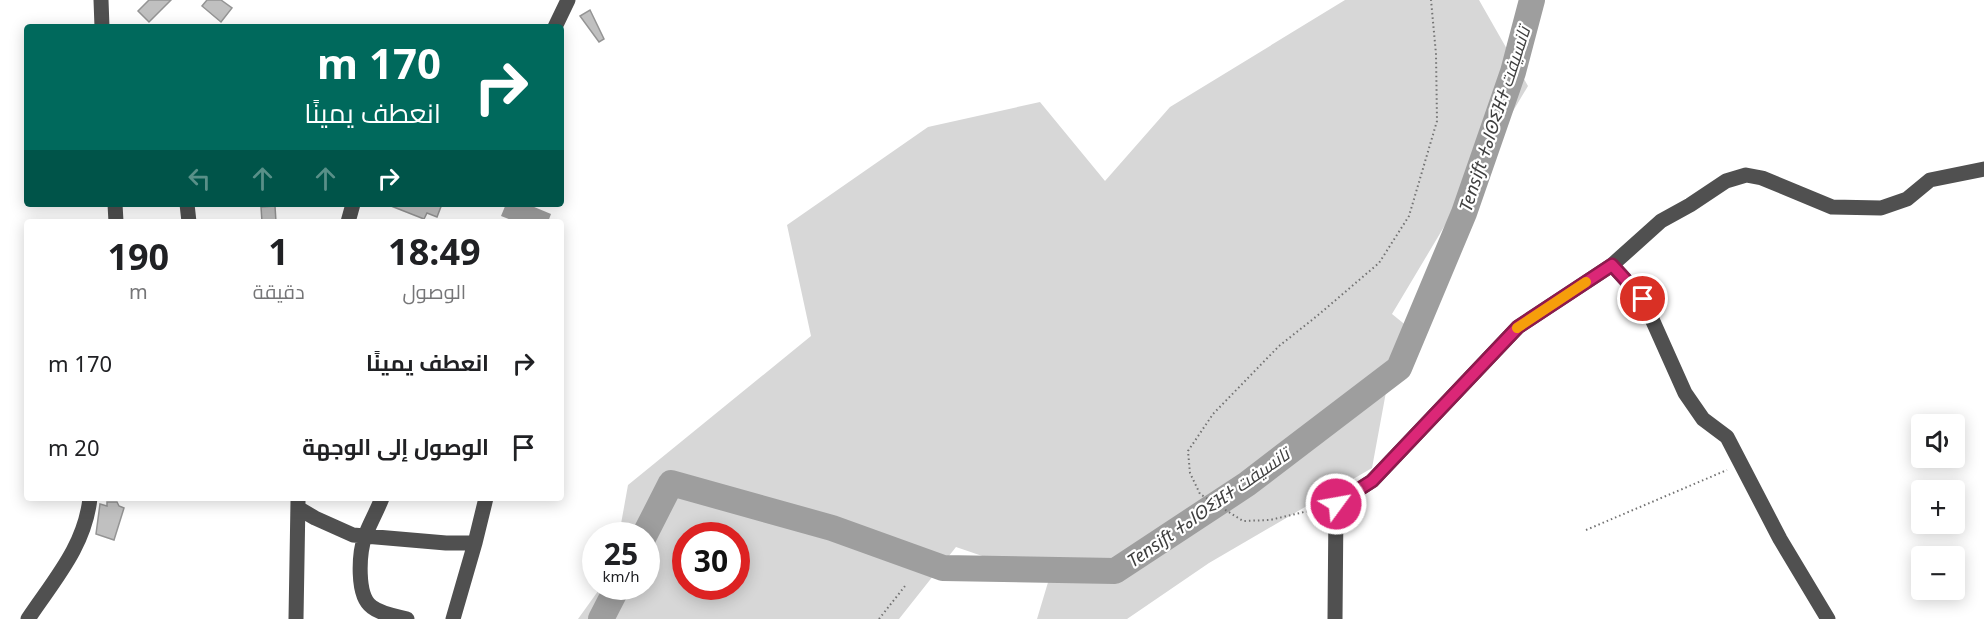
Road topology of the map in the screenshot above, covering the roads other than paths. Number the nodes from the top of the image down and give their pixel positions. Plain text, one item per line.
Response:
1 (101, 0) edge
2 (568, 0) edge
3 (102, 24) edge
4 (556, 24) edge
5 (1984, 169) edge
6 (1612, 265) junction
7 (89, 501) edge
8 (381, 501) edge
9 (485, 501) edge
10 (298, 503) edge
11 (365, 537) junction
12 (475, 543) junction
13 (28, 619) edge
14 (296, 619) edge
15 (407, 619) edge
16 (453, 619) edge
17 (1335, 619) edge
18 (1828, 619) edge

1 - 3 street
2 - 4 street
5 - 6 street
6 - 17 street
6 - 18 street
7 - 13 street
8 - 11 street
9 - 12 street
10 - 11 street
10 - 14 street
11 - 12 street
11 - 15 street
12 - 16 street

